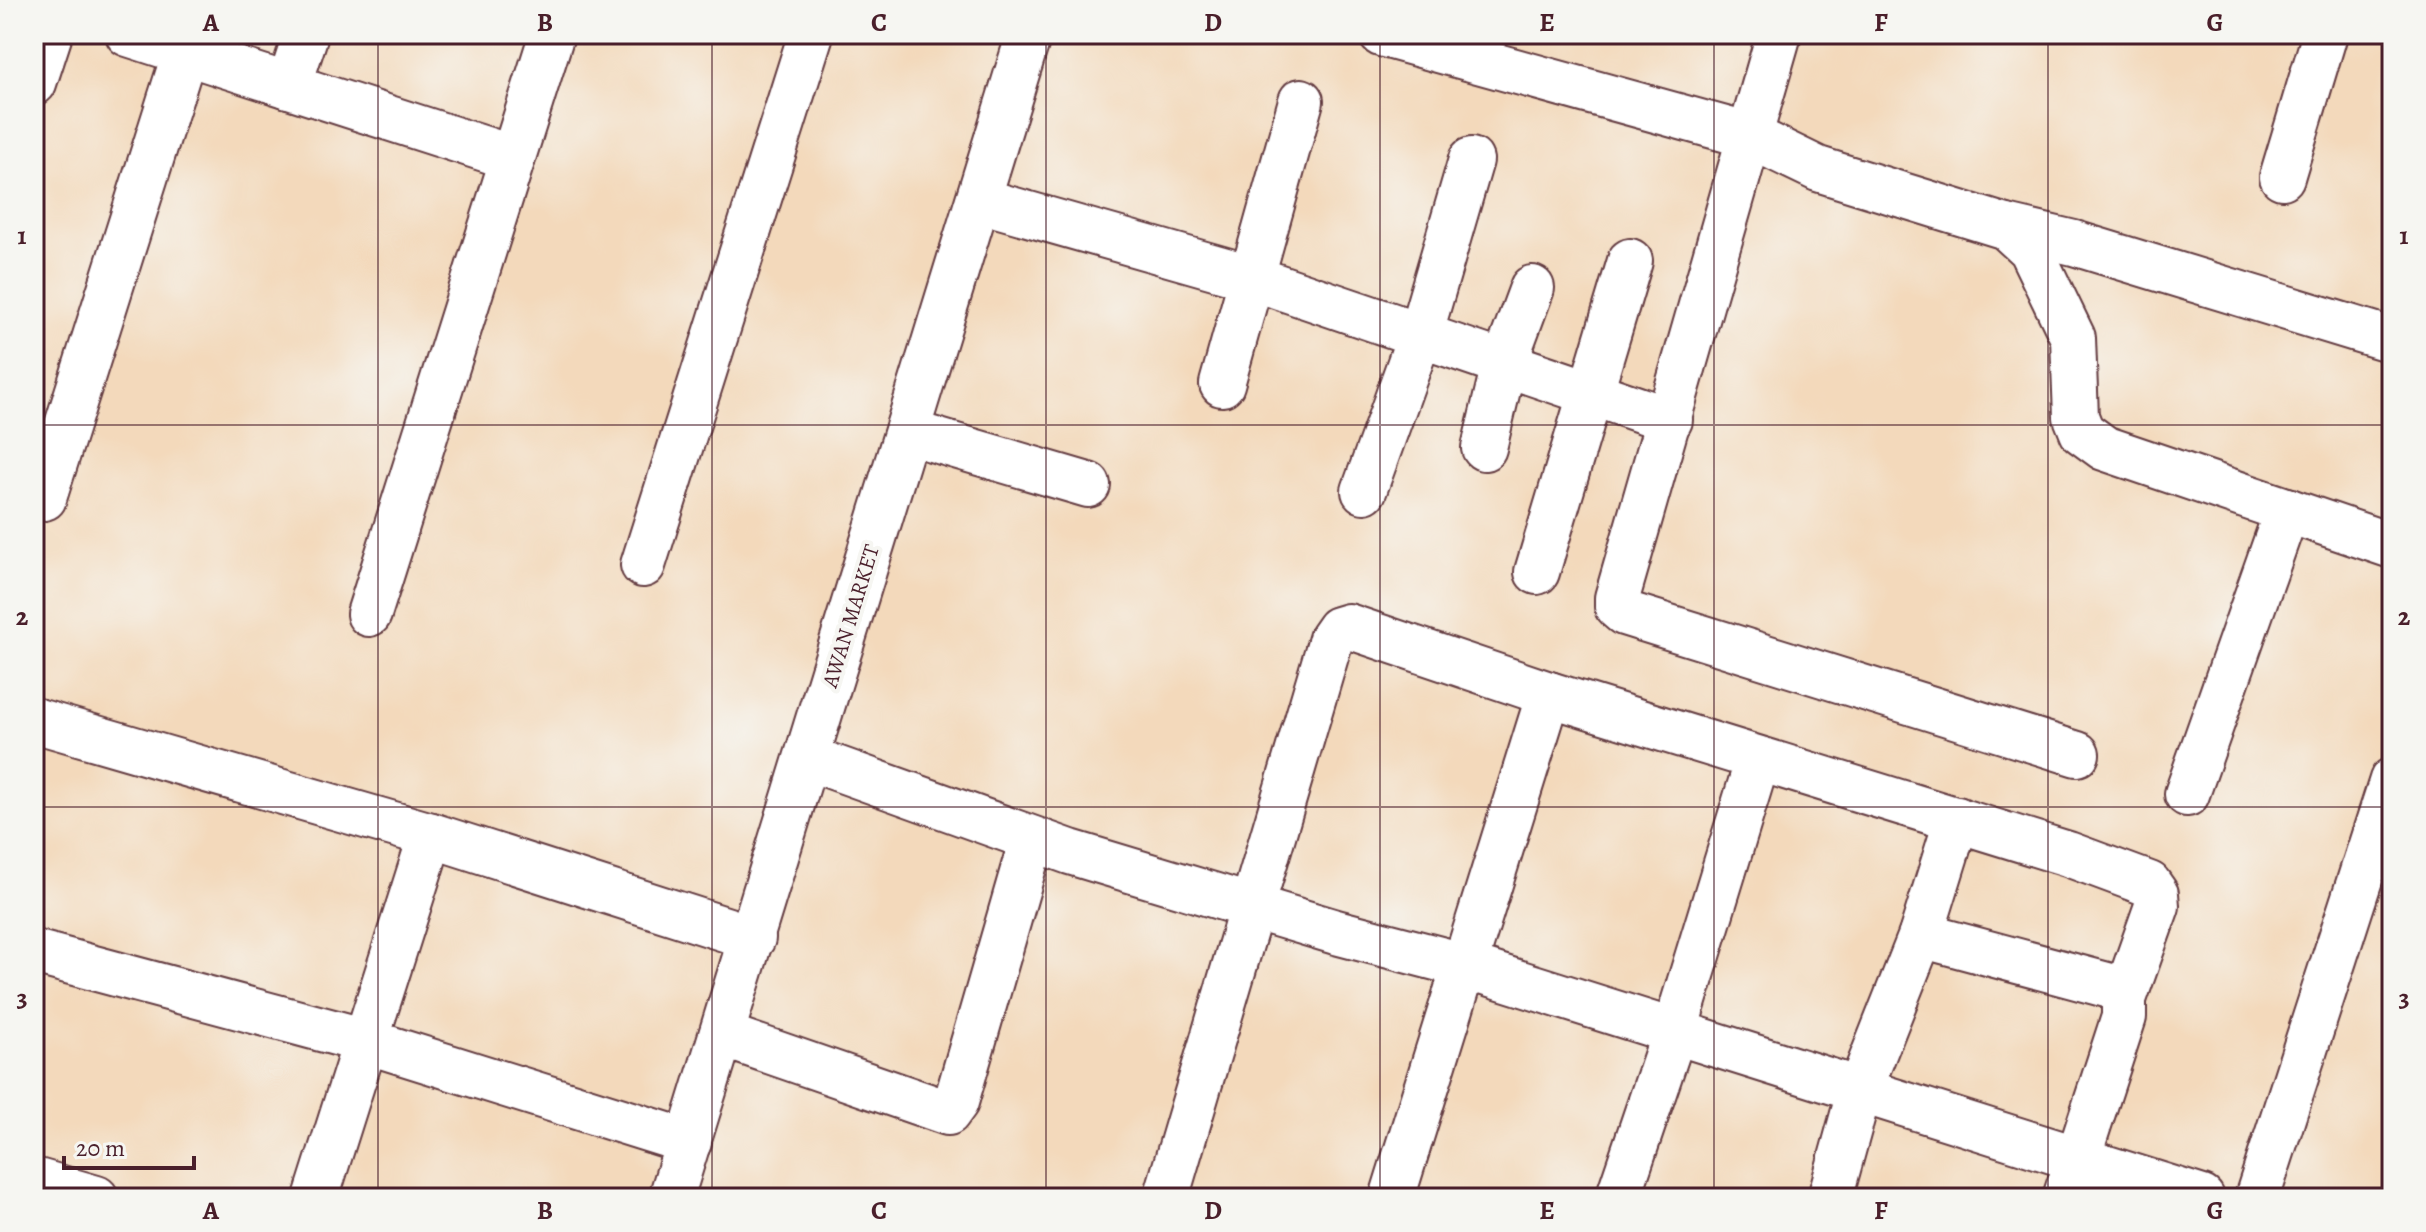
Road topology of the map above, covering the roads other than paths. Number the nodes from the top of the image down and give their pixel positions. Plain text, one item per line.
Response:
1 (50, 34) edge
2 (128, 34) edge
3 (306, 34) edge
4 (552, 34) edge
5 (811, 34) edge
6 (1029, 34) edge
7 (1381, 34) edge
8 (1779, 34) edge
9 (2325, 34) edge
10 (185, 52) junction
11 (34, 83) edge
12 (289, 86) junction
13 (1301, 101) dead end
14 (1750, 136) junction
15 (513, 158) junction
16 (1471, 160) dead end
17 (2282, 177) dead end
18 (979, 200) junction
19 (2006, 227) junction
20 (1630, 261) dead end
21 (1250, 277) junction
22 (1532, 288) dead end
23 (1420, 335) junction
24 (2392, 340) edge
25 (1504, 364) junction
26 (1222, 384) dead end
27 (1590, 393) junction
28 (1670, 420) junction
29 (908, 432) junction
30 (1484, 448) dead end
31 (1088, 485) dead end
32 (1364, 491) dead end
33 (44, 498) dead end
34 (2287, 510) junction
35 (2392, 546) edge
36 (643, 565) dead end
37 (1537, 572) dead end
38 (369, 614) dead end
39 (1549, 694) junction
40 (34, 720) edge
41 (2077, 754) dead end
42 (808, 758) junction
43 (1758, 759) junction
44 (2392, 780) edge
45 (2187, 794) dead end
46 (1957, 819) junction
47 (431, 835) junction
48 (1032, 839) junction
49 (1252, 905) junction
50 (1921, 935) junction
51 (753, 938) junction
52 (34, 952) edge
53 (1463, 965) junction
54 (2124, 999) junction
55 (1675, 1030) junction
56 (723, 1035) junction
57 (366, 1041) junction
58 (1860, 1089) junction
59 (689, 1142) junction
60 (2071, 1178) edge
61 (34, 1180) edge
62 (96, 1198) edge
63 (316, 1198) edge
64 (671, 1198) edge
65 (1166, 1198) edge
66 (1392, 1198) edge
67 (1618, 1198) edge
68 (1830, 1198) edge
69 (2202, 1198) edge
70 (2257, 1198) edge

1 - 11 street
2 - 10 street
3 - 12 street
4 - 15 street
5 - 36 street
6 - 18 street, AWAN MARKET
7 - 14 street
8 - 14 street
9 - 17 street
10 - 12 street
10 - 33 street
12 - 15 street
13 - 21 street
14 - 19 street
14 - 28 street
15 - 38 street
16 - 23 street
18 - 21 street
18 - 29 street, AWAN MARKET
19 - 24 street
19 - 34 street
20 - 27 street
21 - 23 street
21 - 26 street
22 - 25 street
23 - 25 street
23 - 32 street
25 - 27 street
25 - 30 street
27 - 28 street
27 - 37 street
28 - 41 street
29 - 31 street
29 - 42 street, AWAN MARKET
34 - 35 street
34 - 45 street
39 - 43 street
39 - 49 street
39 - 53 street
40 - 47 street
42 - 48 street
42 - 51 street, AWAN MARKET
43 - 46 street
43 - 55 street
44 - 70 street
46 - 50 street
46 - 54 street
47 - 51 street
47 - 57 street
48 - 49 street
48 - 56 street
49 - 53 street
49 - 65 street
50 - 54 street
50 - 58 street
51 - 56 street, AWAN MARKET
52 - 57 street
53 - 55 street
53 - 66 street
54 - 60 street
55 - 58 street
55 - 67 street
56 - 59 street, AWAN MARKET
57 - 59 street
57 - 63 street
58 - 60 street
58 - 68 street
59 - 64 street, AWAN MARKET
60 - 69 street
61 - 62 street

